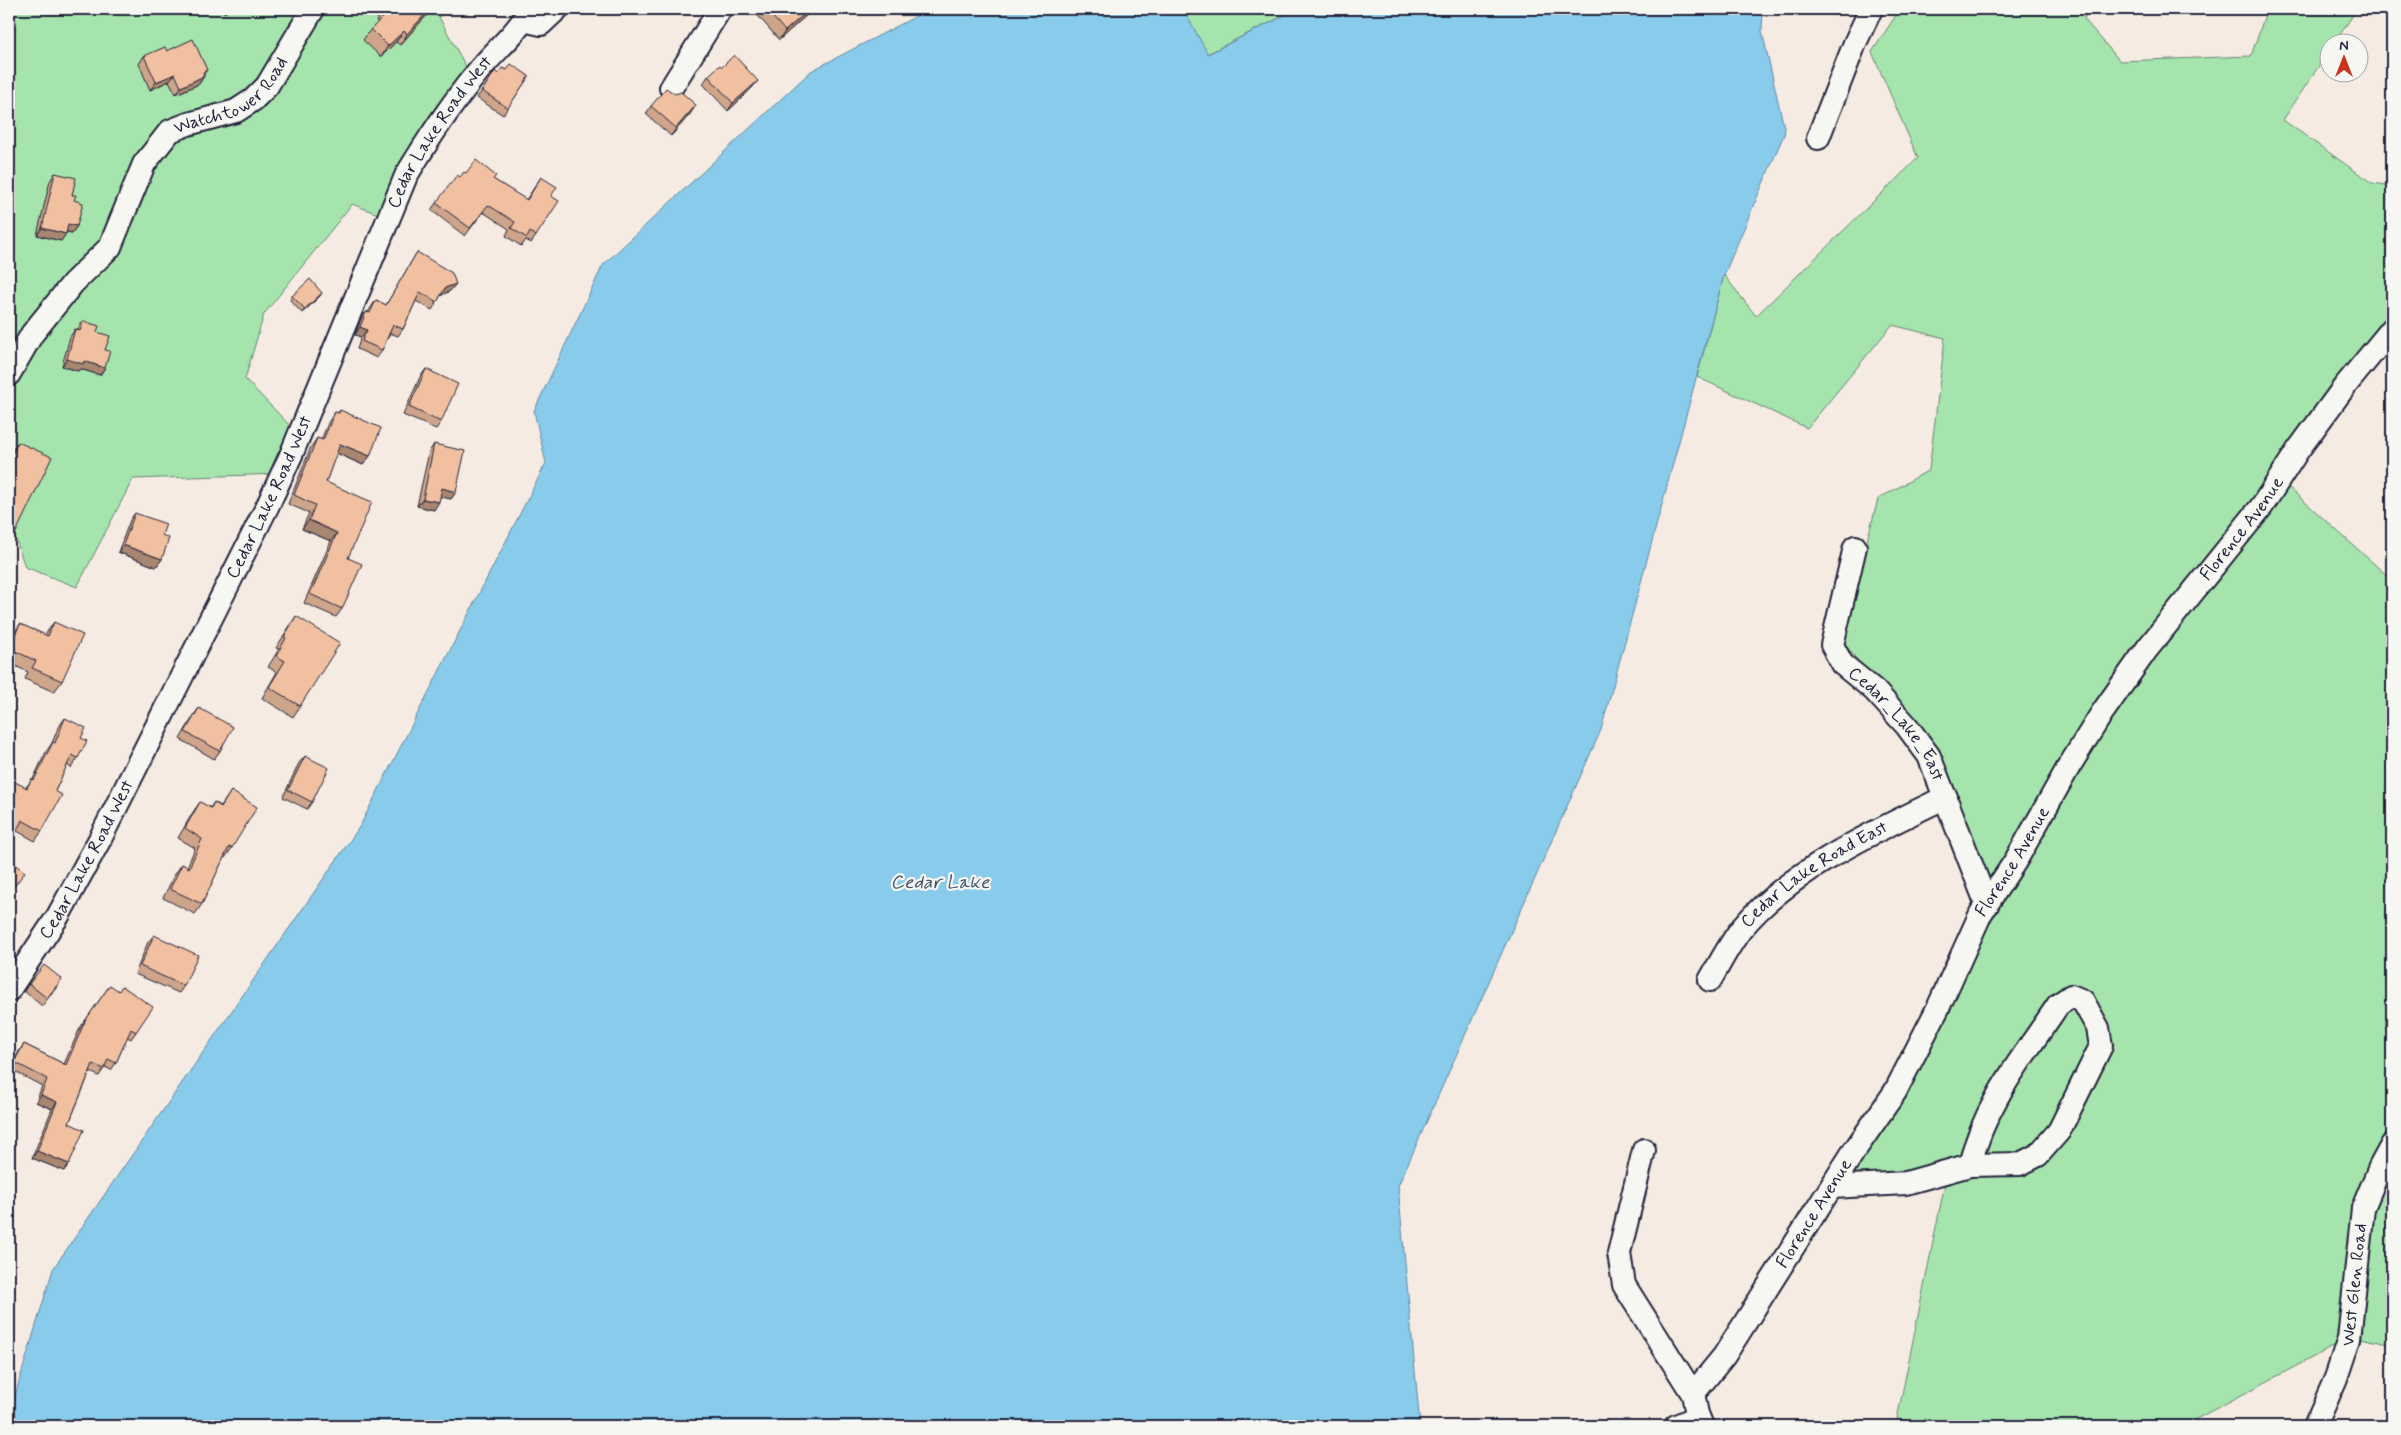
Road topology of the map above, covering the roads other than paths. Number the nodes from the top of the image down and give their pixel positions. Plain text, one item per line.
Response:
1 (313, 9) edge
2 (557, 9) edge
3 (720, 9) edge
4 (1872, 9) edge
5 (527, 14) edge
6 (671, 88) dead end
7 (1818, 138) dead end
8 (2392, 329) edge
9 (9, 374) edge
10 (1854, 547) dead end
11 (1946, 797) junction
12 (1987, 904) junction
13 (1710, 980) dead end
14 (9, 990) edge
15 (2392, 1145) edge
16 (1644, 1150) dead end
17 (1970, 1165) junction
18 (1832, 1187) junction
19 (1694, 1394) junction
20 (1700, 1422) edge
21 (1676, 1426) edge
22 (2315, 1426) edge

1 - 9 street, Watchtower Road
2 - 5 street
3 - 6 street
4 - 7 street
5 - 14 street, Cedar Lake Road West
8 - 12 street, Florence Avenue
10 - 11 street, Cedar_Lake_East
11 - 12 street, Cedar_Lake_East
11 - 13 street, Cedar Lake Road East
12 - 18 street, Florence Avenue
15 - 22 street, West Glen Road
16 - 19 street
17 - 17 street
17 - 18 street
18 - 19 street, Florence Avenue
19 - 20 street
20 - 21 street

